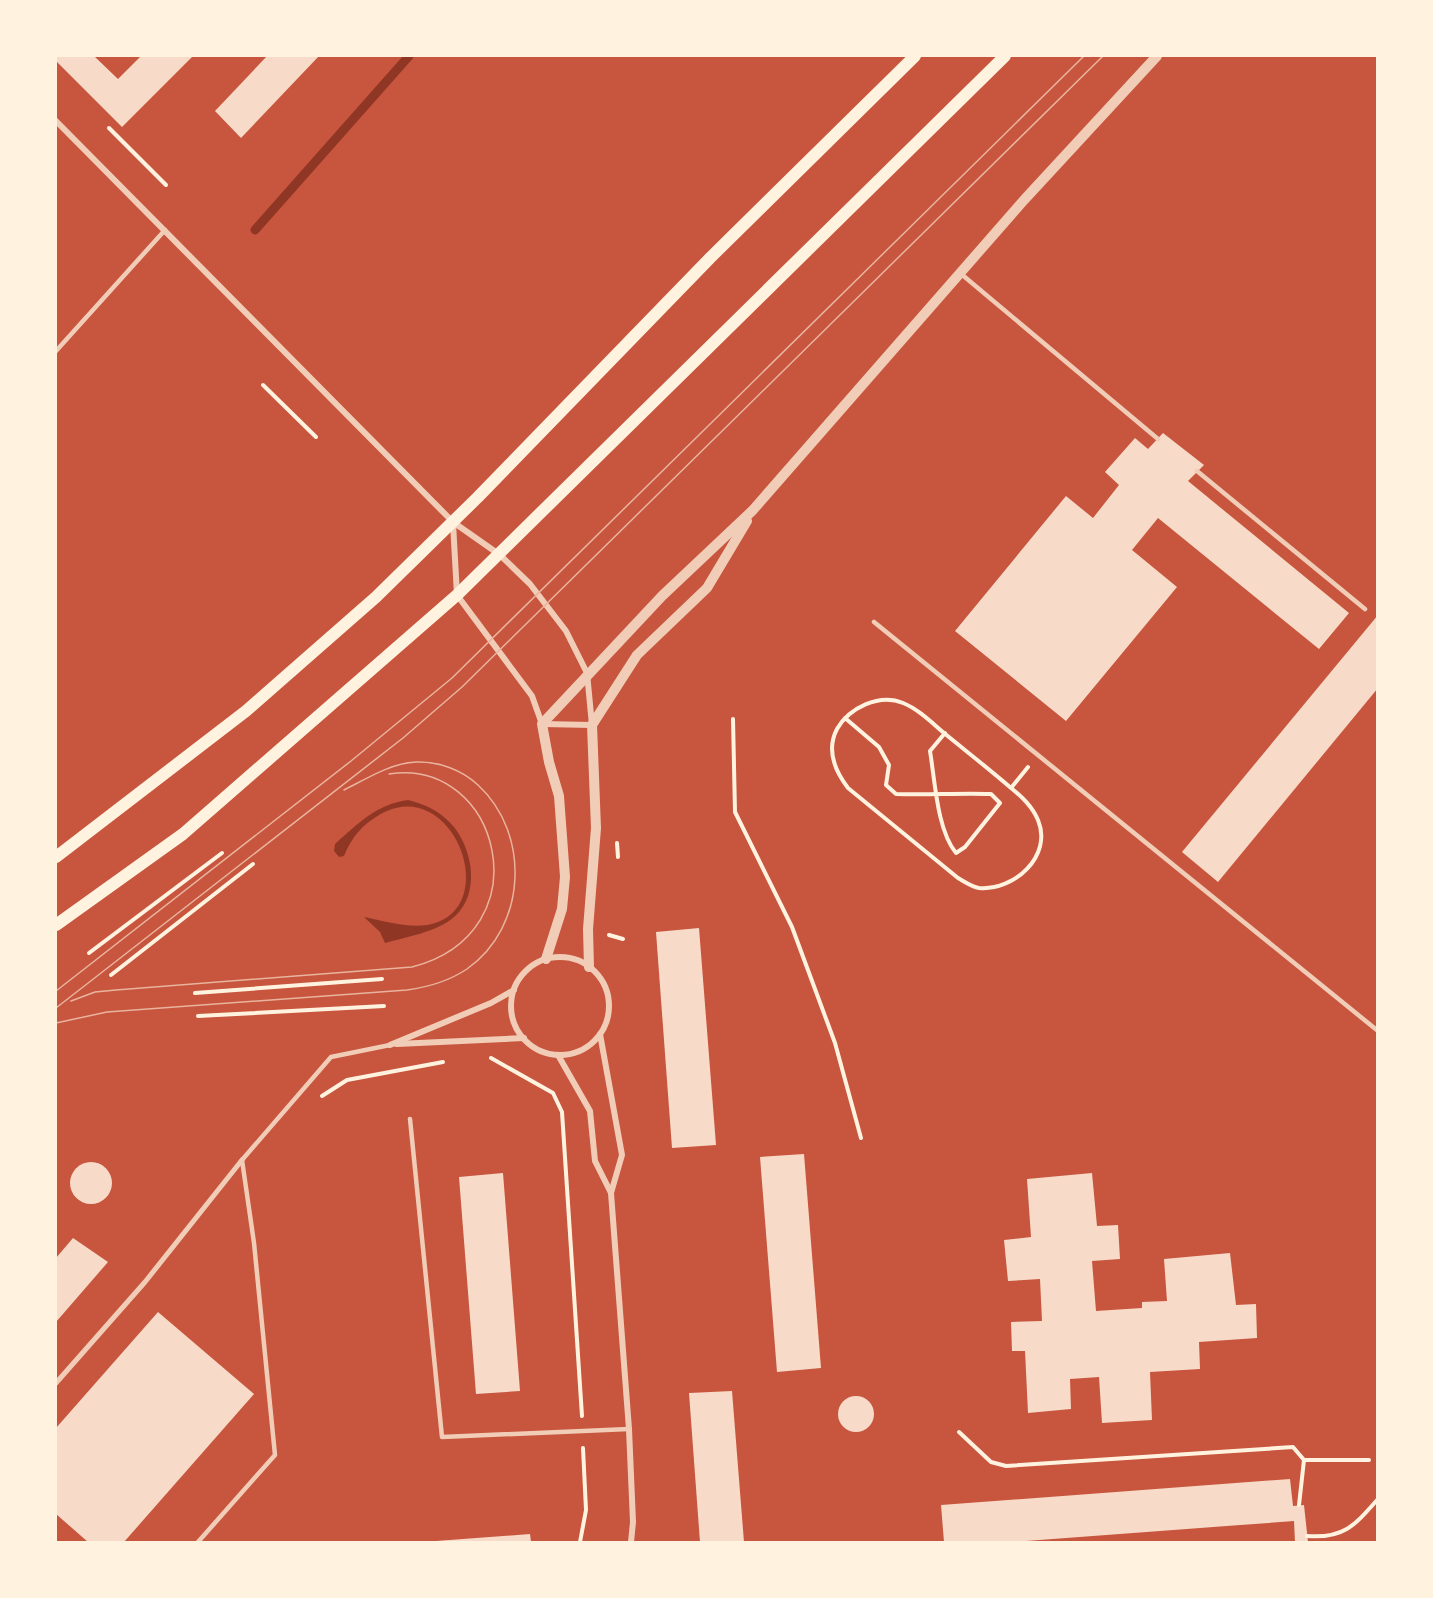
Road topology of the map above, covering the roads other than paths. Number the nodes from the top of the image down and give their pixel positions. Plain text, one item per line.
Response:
1 (915, 56) edge
2 (1005, 56) edge
3 (1157, 56) edge
4 (56, 121) edge
5 (165, 230) junction
6 (960, 273) junction
7 (56, 351) edge
8 (1158, 439) dead end
9 (1197, 471) dead end
10 (753, 510) junction
11 (453, 522) junction
12 (500, 555) junction
13 (457, 595) junction
14 (1365, 609) dead end
15 (874, 622) dead end
16 (587, 673) junction
17 (542, 724) junction
18 (592, 726) junction
19 (56, 857) edge
20 (56, 925) edge
21 (546, 959) junction
22 (589, 967) junction
23 (514, 990) junction
24 (1377, 1031) edge
25 (600, 1034) junction
26 (524, 1038) junction
27 (390, 1044) junction
28 (558, 1055) junction
29 (410, 1119) dead end
30 (242, 1160) junction
31 (611, 1193) junction
32 (56, 1383) edge
33 (629, 1429) junction
34 (198, 1542) edge
35 (631, 1542) edge

1 - 11 main road
2 - 12 main road
3 - 6 street
4 - 5 street
5 - 7 lane
5 - 11 street
6 - 8 lane
6 - 10 street
9 - 14 lane
10 - 16 street
10 - 18 street
11 - 12 street
11 - 13 street
11 - 19 main road
12 - 13 main road
12 - 16 street
13 - 17 street
13 - 20 main road
15 - 24 lane
16 - 17 street
16 - 18 street
17 - 18 street
17 - 21 street
18 - 22 street
21 - 22 street
21 - 23 street
22 - 25 street
23 - 26 street
23 - 27 street
25 - 28 street
25 - 31 street
26 - 27 street
26 - 28 street
27 - 30 lane
28 - 31 street
29 - 33 lane
30 - 32 street
30 - 34 lane
31 - 33 street
33 - 35 street

